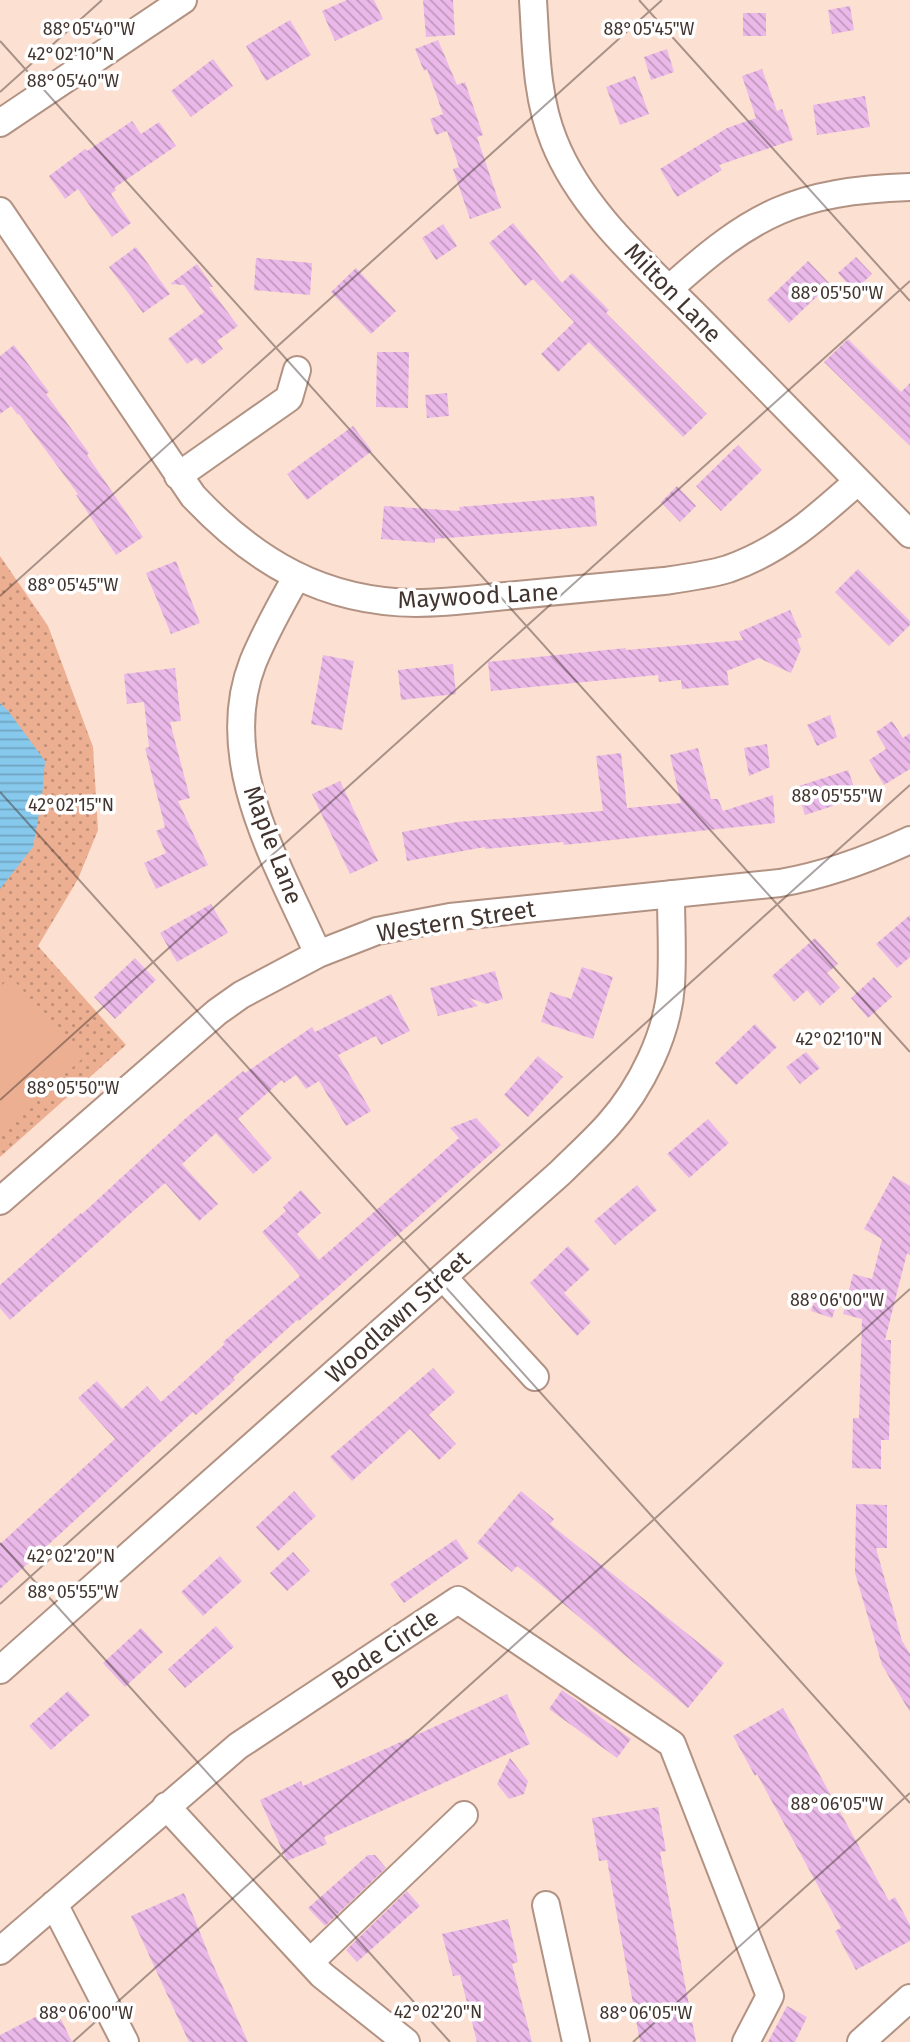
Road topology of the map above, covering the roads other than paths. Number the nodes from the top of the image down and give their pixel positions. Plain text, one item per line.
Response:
1 (183, 0) edge
2 (533, 0) edge
3 (0, 123) edge
4 (910, 187) edge
5 (0, 211) edge
6 (670, 289) junction
7 (298, 370) dead end
8 (178, 476) junction
9 (858, 481) junction
10 (910, 534) edge
11 (297, 576) junction
12 (910, 841) edge
13 (671, 894) junction
14 (318, 954) junction
15 (0, 1202) edge
16 (443, 1277) junction
17 (535, 1377) dead end
18 (0, 1670) edge
19 (166, 1806) junction
20 (464, 1815) dead end
21 (54, 1904) junction
22 (546, 1905) dead end
23 (0, 1951) edge
24 (310, 1962) junction
25 (910, 1998) edge
26 (125, 2042) edge
27 (406, 2042) edge
28 (576, 2042) edge
29 (747, 2042) edge
30 (861, 2042) edge

1 - 3 street
2 - 6 street, Milton Lane
4 - 6 street
5 - 8 street, Maywood Lane
6 - 9 street, Milton Lane
7 - 8 street
8 - 11 street, Maywood Lane
9 - 10 street, Milton Lane
9 - 11 street, Maywood Lane
11 - 14 street, Maple Lane
12 - 13 street, Western Street
13 - 14 street, Western Street
13 - 16 street, Woodlawn Street
14 - 15 street, Western Street
16 - 17 street
16 - 18 street, Woodlawn Street
19 - 21 street, Bode Circle
19 - 24 street
19 - 29 street, Bode Circle
20 - 24 street
21 - 23 street, Bode Circle
21 - 26 street
22 - 28 street
24 - 27 street
25 - 30 street

